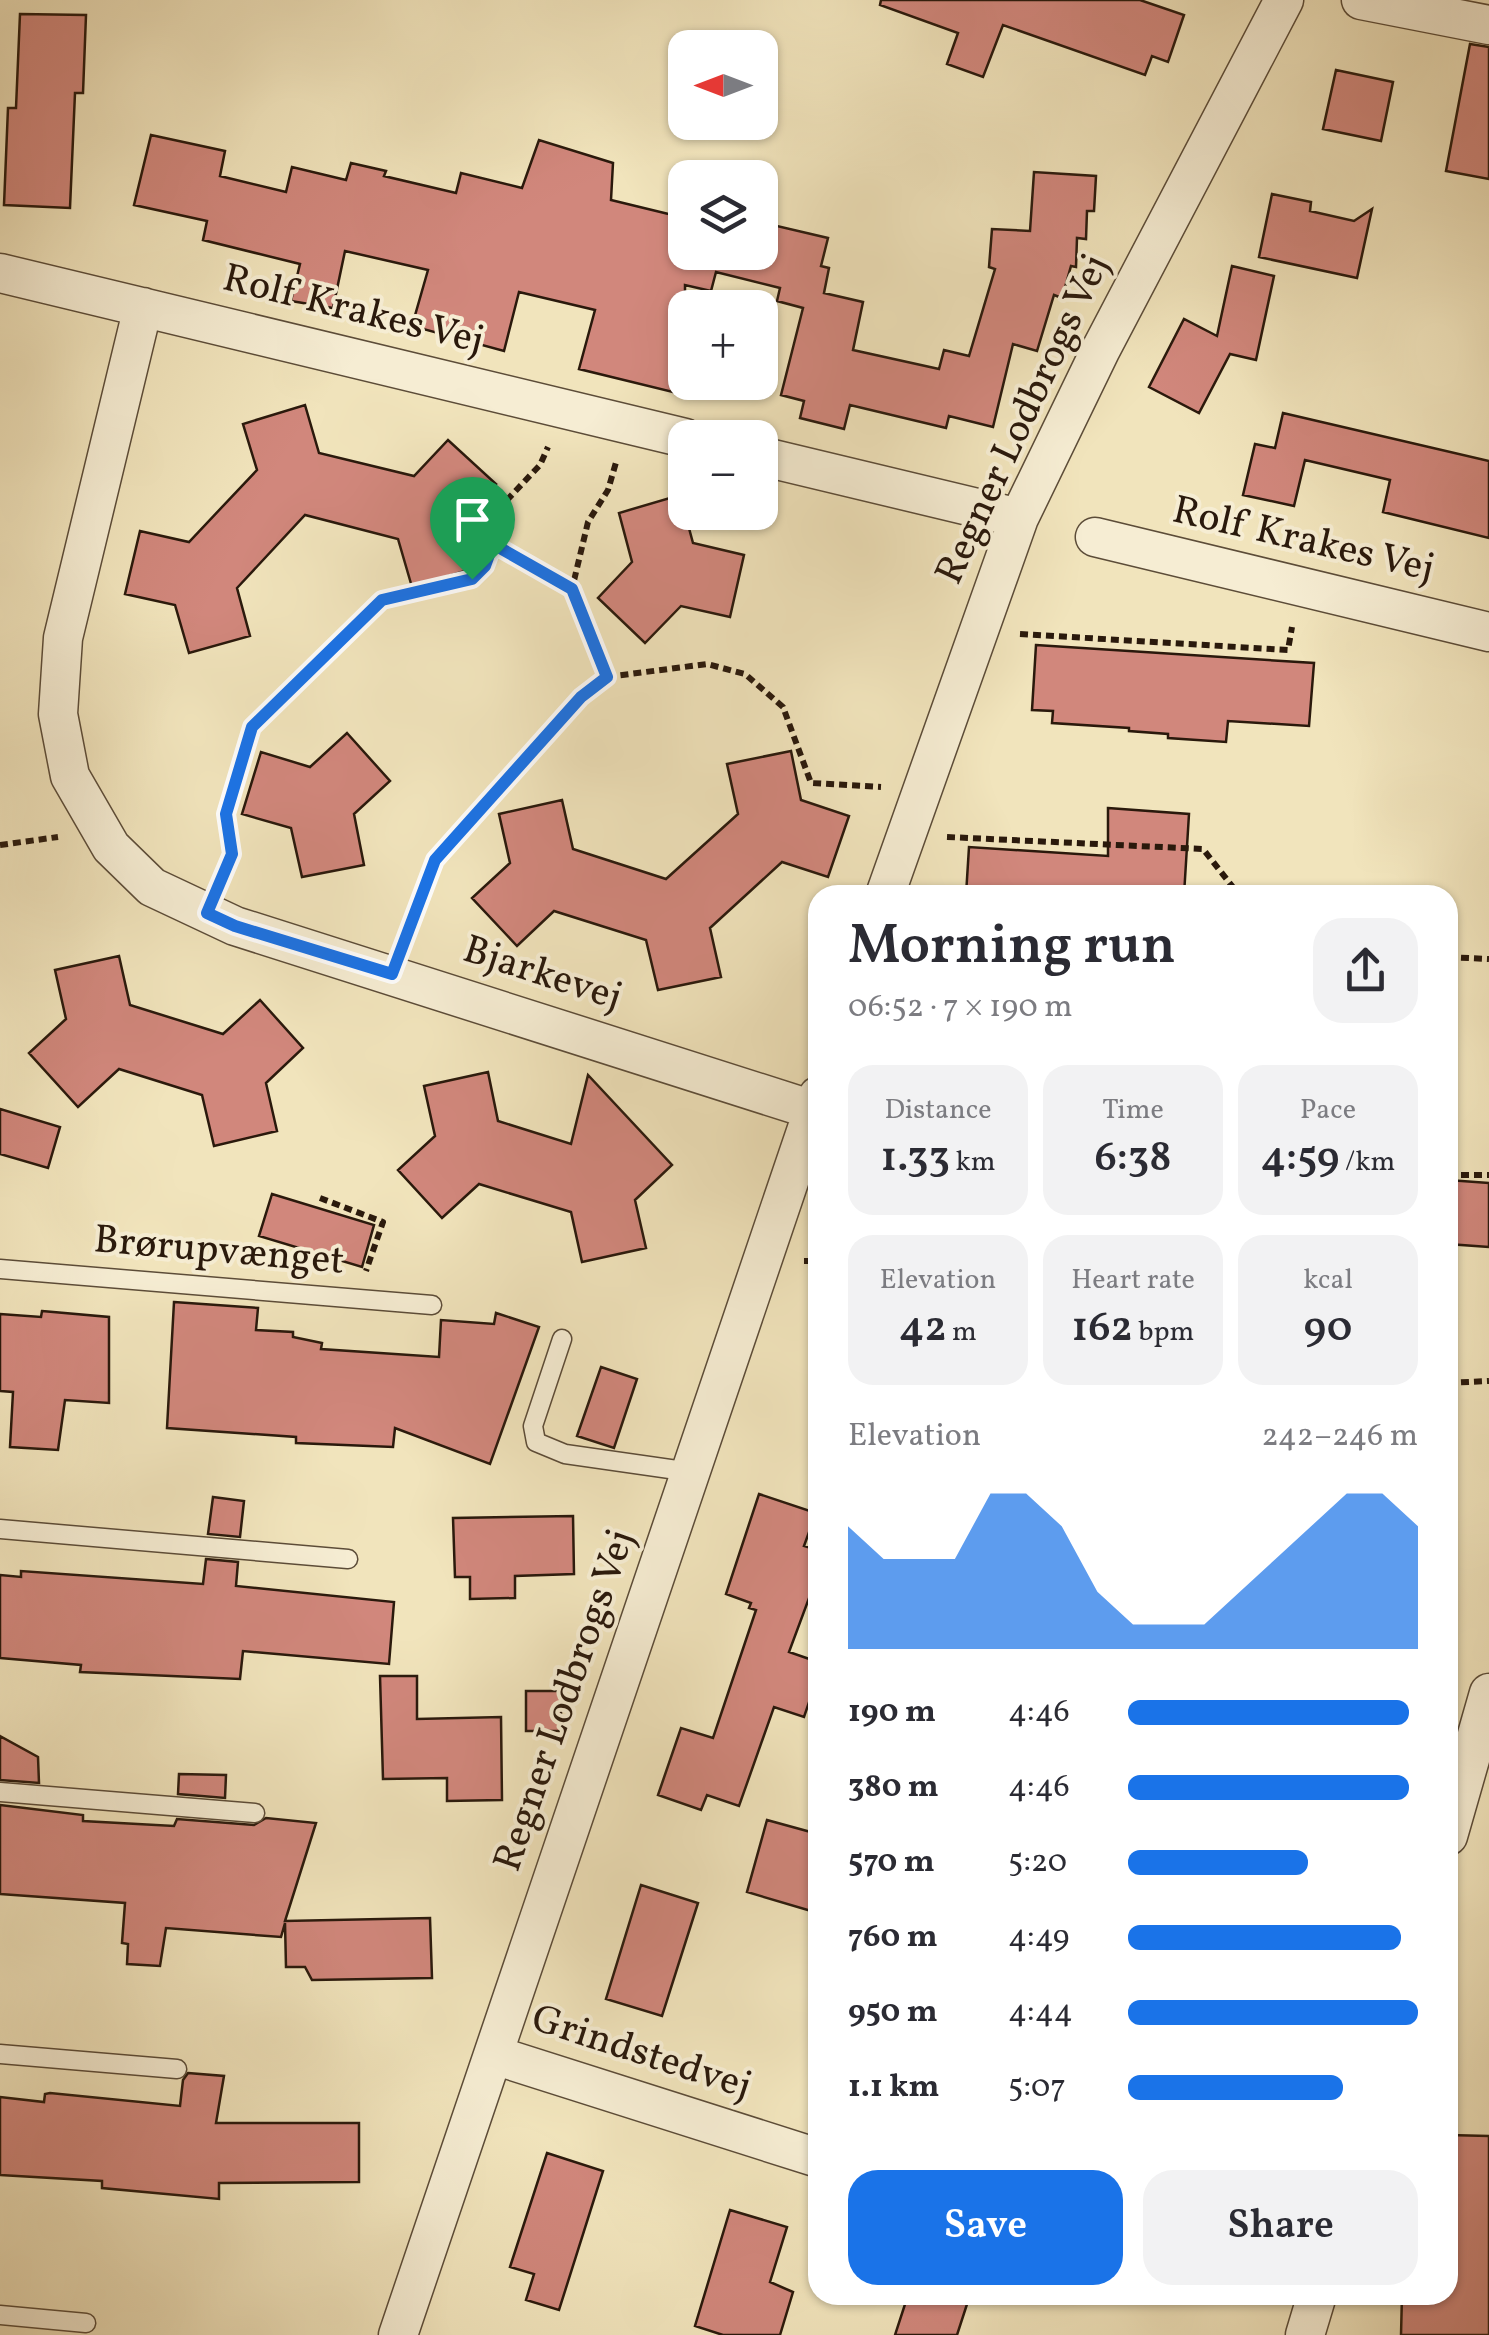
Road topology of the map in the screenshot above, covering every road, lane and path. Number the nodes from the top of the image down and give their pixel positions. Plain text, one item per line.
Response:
1 (1284, 0) edge
2 (1361, 0) edge
3 (1489, 25) edge
4 (0, 273) edge
5 (143, 307) junction
6 (565, 410) junction
7 (626, 424) junction
8 (668, 434) edge
9 (778, 460) edge
10 (1019, 518) junction
11 (1095, 537) dead end
12 (493, 544) junction
13 (1298, 586) junction
14 (572, 589) junction
15 (979, 622) junction
16 (1489, 632) edge
17 (607, 677) junction
18 (920, 792) junction
19 (96, 823) junction
20 (906, 835) junction
21 (0, 845) edge
22 (889, 885) edge
23 (1230, 885) edge
24 (207, 913) junction
25 (1458, 956) edge
26 (1489, 958) edge
27 (392, 974) junction
28 (808, 1100) edge
29 (808, 1123) edge
30 (1489, 1174) edge
31 (1458, 1175) edge
32 (320, 1198) dead end
33 (0, 1270) edge
34 (365, 1273) dead end
35 (432, 1304) dead end
36 (562, 1339) dead end
37 (1489, 1381) edge
38 (1458, 1382) edge
39 (691, 1472) junction
40 (0, 1529) edge
41 (348, 1559) dead end
42 (1489, 1694) edge
43 (0, 1792) edge
44 (1458, 1801) edge
45 (255, 1812) dead end
46 (0, 2054) edge
47 (494, 2055) junction
48 (177, 2069) dead end
49 (808, 2155) edge
50 (1314, 2305) edge
51 (0, 2315) edge
52 (86, 2323) dead end
53 (398, 2335) edge
54 (1306, 2335) edge

1 - 10 street, Regner Lodbrogs Vej
2 - 3 street
4 - 5 street, Rolf Krakes Vej
5 - 6 street, Rolf Krakes Vej
5 - 19 street, Bjarkevej
6 - 7 street, Rolf Krakes Vej
6 - 12 path
7 - 8 street, Rolf Krakes Vej
7 - 14 path
9 - 10 street
10 - 15 street, Regner Lodbrogs Vej
11 - 13 street, Rolf Krakes Vej
12 - 14 path
12 - 24 path
13 - 15 path
13 - 16 street, Rolf Krakes Vej
14 - 17 path
15 - 18 street, Regner Lodbrogs Vej
17 - 18 path
17 - 27 path
18 - 20 street, Regner Lodbrogs Vej
19 - 21 path
19 - 24 street, Bjarkevej
20 - 22 street, Regner Lodbrogs Vej
20 - 23 path
24 - 27 street, Bjarkevej
25 - 26 path
27 - 28 street, Bjarkevej
29 - 39 street, Regner Lodbrogs Vej
30 - 31 path
32 - 34 path
33 - 35 lane, Brørupvænget
36 - 39 lane
37 - 38 path
39 - 47 street, Regner Lodbrogs Vej
40 - 41 lane
42 - 44 street
43 - 45 lane
46 - 48 lane
47 - 49 street, Grindstedvej
47 - 53 street, Regner Lodbrogs Vej
50 - 54 street
51 - 52 lane

